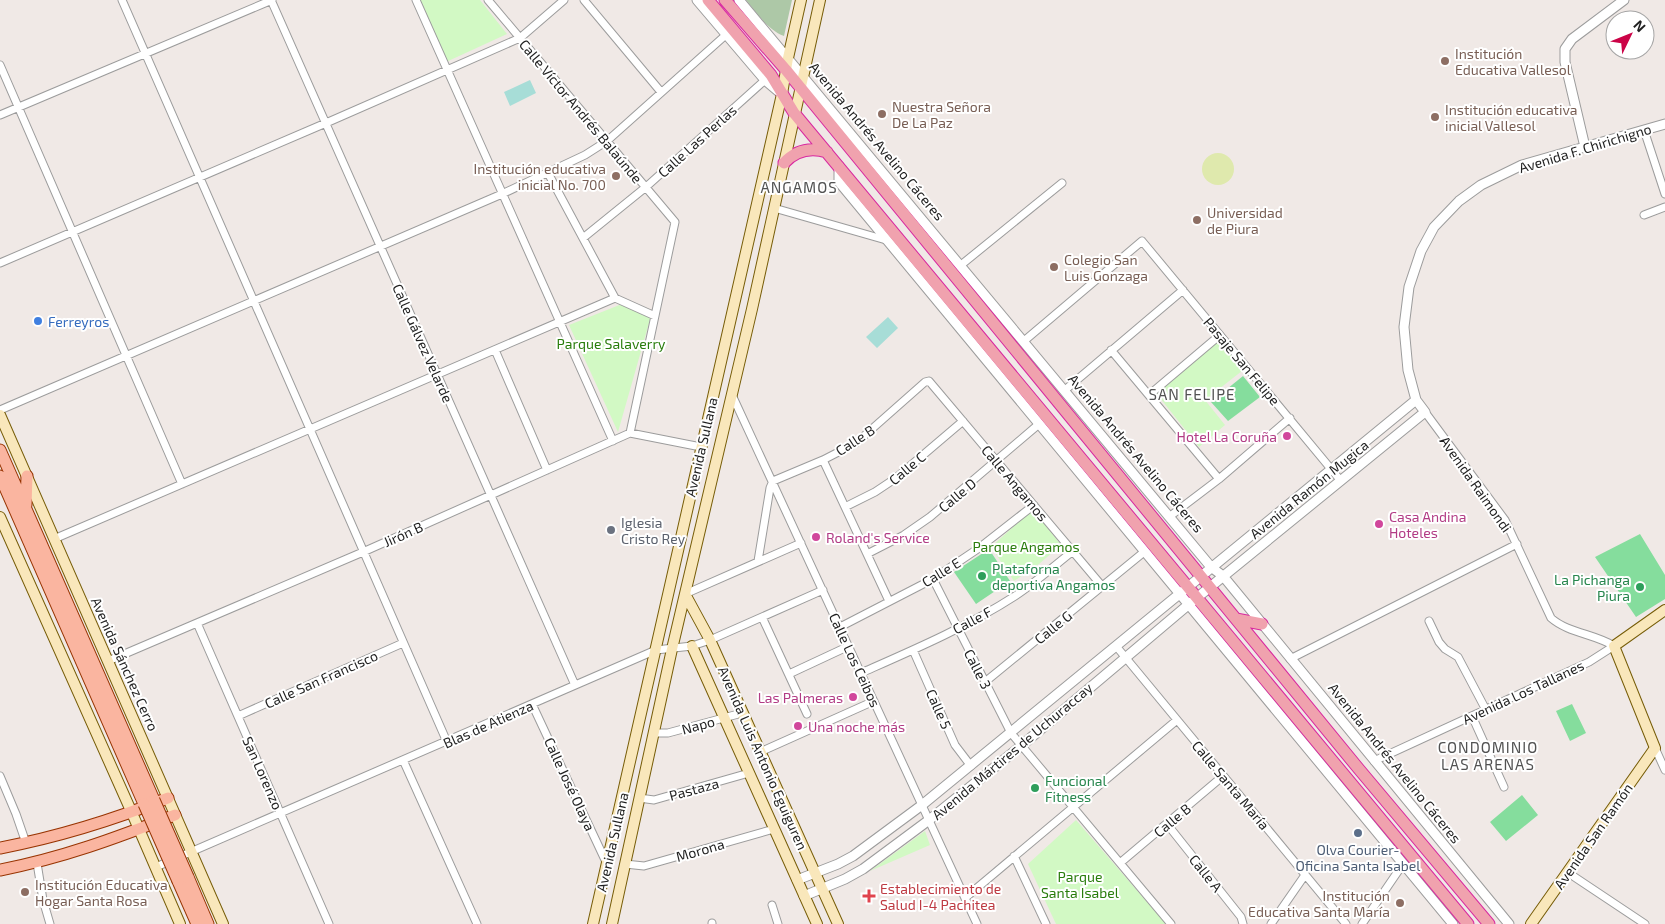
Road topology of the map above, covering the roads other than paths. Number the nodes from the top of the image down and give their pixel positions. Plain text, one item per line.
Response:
1 (122, 0) edge
2 (271, 0) edge
3 (416, 0) edge
4 (488, 0) edge
5 (564, 0) edge
6 (584, 0) edge
7 (697, 0) edge
8 (708, 0) edge
9 (726, 0) edge
10 (740, 0) edge
11 (801, 0) edge
12 (820, 0) edge
13 (1624, 0) edge
14 (729, 32) junction
15 (520, 38) junction
16 (145, 54) junction
17 (788, 58) junction
18 (0, 65) edge
19 (447, 70) junction
20 (786, 70) junction
21 (803, 75) junction
22 (765, 80) junction
23 (800, 89) junction
24 (662, 92) junction
25 (782, 94) junction
26 (18, 108) junction
27 (794, 113) junction
28 (0, 115) edge
29 (326, 123) junction
30 (1665, 124) edge
31 (774, 129) junction
32 (1644, 130) junction
33 (790, 131) junction
34 (607, 141) junction
35 (1585, 147) junction
36 (827, 152) junction
37 (784, 163) junction
38 (839, 166) junction
39 (548, 173) junction
40 (199, 177) junction
41 (1062, 183) dead end
42 (646, 187) junction
43 (502, 194) junction
44 (1665, 194) edge
45 (1665, 207) edge
46 (774, 208) junction
47 (1644, 215) dead end
48 (72, 232) junction
49 (583, 238) junction
50 (886, 240) junction
51 (380, 246) junction
52 (0, 263) edge
53 (961, 266) junction
54 (1183, 290) junction
55 (615, 298) junction
56 (254, 301) junction
57 (655, 316) junction
58 (560, 322) junction
59 (1220, 335) junction
60 (1024, 341) junction
61 (495, 350) junction
62 (1111, 350) junction
63 (126, 356) junction
64 (437, 374) junction
65 (927, 381) joint
66 (714, 388) junction
67 (1064, 390) junction
68 (732, 395) junction
69 (1149, 395) junction
70 (1416, 400) junction
71 (0, 410) edge
72 (1425, 412) junction
73 (0, 415) edge
74 (1290, 418) junction
75 (963, 421) junction
76 (1039, 424) junction
77 (310, 429) junction
78 (630, 433) junction
79 (613, 441) junction
80 (701, 448) junction
81 (0, 450) edge
82 (823, 460) junction
83 (997, 461) junction
84 (547, 470) junction
85 (1332, 470) junction
86 (0, 476) edge
87 (26, 476) junction
88 (1219, 479) junction
89 (773, 481) junction
90 (1340, 481) junction
91 (182, 484) junction
92 (491, 495) junction
93 (1034, 505) junction
94 (845, 507) junction
95 (26, 509) junction
96 (0, 517) edge
97 (1170, 517) junction
98 (54, 539) junction
99 (801, 543) junction
100 (1518, 544) junction
101 (1073, 551) junction
102 (363, 552) junction
103 (1144, 552) junction
104 (867, 554) junction
105 (758, 561) junction
106 (1211, 568) junction
107 (1201, 576) junction
108 (1223, 576) junction
109 (933, 579) junction
110 (1102, 586) junction
111 (1209, 587) junction
112 (823, 590) junction
113 (1183, 590) junction
114 (685, 594) junction
115 (889, 601) junction
116 (1192, 601) junction
117 (1665, 610) edge
118 (762, 617) junction
119 (1236, 620) junction
120 (1429, 621) dead end
121 (197, 623) junction
122 (1262, 624) junction
123 (840, 626) junction
124 (958, 628) junction
125 (710, 640) junction
126 (403, 643) junction
127 (692, 646) junction
128 (849, 646) junction
129 (1116, 646) junction
130 (1614, 646) junction
131 (672, 649) junction
132 (656, 650) junction
133 (913, 650) junction
134 (1124, 656) junction
135 (1290, 659) junction
136 (108, 662) junction
137 (862, 673) junction
138 (789, 674) junction
139 (985, 682) junction
140 (575, 686) junction
141 (874, 701) junction
142 (532, 704) junction
143 (1486, 710) junction
144 (742, 713) junction
145 (807, 714) dead end
146 (238, 716) junction
147 (1472, 716) junction
148 (724, 718) junction
149 (1177, 720) junction
150 (654, 733) junction
151 (1011, 733) junction
152 (446, 742) junction
153 (1021, 746) junction
154 (1655, 748) junction
155 (760, 752) junction
156 (403, 760) junction
157 (1374, 761) junction
158 (972, 766) junction
159 (1665, 770) edge
160 (749, 773) junction
161 (0, 776) edge
162 (1223, 776) junction
163 (1504, 787) dead end
164 (168, 798) junction
165 (639, 798) junction
166 (149, 802) junction
167 (922, 805) junction
168 (1073, 807) junction
169 (132, 813) junction
170 (281, 813) junction
171 (175, 815) junction
172 (929, 820) junction
173 (1167, 824) junction
174 (774, 828) junction
175 (139, 829) junction
176 (26, 843) junction
177 (0, 848) edge
178 (191, 852) junction
179 (1014, 856) junction
180 (37, 863) junction
181 (1120, 863) junction
182 (607, 864) junction
183 (625, 864) junction
184 (1403, 864) junction
185 (156, 868) junction
186 (0, 870) edge
187 (1568, 872) junction
188 (815, 874) junction
189 (1305, 875) junction
190 (183, 879) junction
191 (797, 880) junction
192 (822, 889) junction
193 (804, 896) junction
194 (965, 898) junction
195 (772, 905) dead end
196 (1242, 920) edge
197 (50, 924) edge
198 (180, 924) edge
199 (197, 924) edge
200 (208, 924) edge
201 (223, 924) edge
202 (329, 924) edge
203 (477, 924) edge
204 (594, 924) edge
205 (612, 924) edge
206 (778, 924) edge
207 (817, 924) edge
208 (838, 924) edge
209 (977, 924) edge
210 (1046, 924) edge
211 (1170, 924) edge
212 (1248, 924) edge
213 (1271, 924) edge
214 (1346, 924) edge
215 (1362, 924) edge
216 (1453, 924) edge
217 (1468, 924) edge
218 (1489, 924) edge
219 (1509, 924) edge
220 (1531, 924) edge
221 (1645, 924) edge

1 - 16 street
2 - 16 street
2 - 29 street, Calle Gálvez Velarde
3 - 19 street
4 - 15 street, Calle Víctor Andrés Balaúnde
5 - 15 street
6 - 24 street
7 - 14 street
8 - 14 highway
9 - 20 highway, Avenida Andrés Avelino Cáceres
10 - 17 street, Avenida Andrés Avelino Cáceres
11 - 17 main road, Avenida Sullana
12 - 21 main road, Avenida Sullana
13 - 35 street
14 - 22 street
14 - 24 street
14 - 25 highway
15 - 19 street
15 - 34 street, Calle Víctor Andrés Balaúnde
16 - 26 street
16 - 40 street
17 - 20 main road, Avenida Sullana
17 - 21 street, Avenida Andrés Avelino Cáceres
18 - 26 street
19 - 29 street
19 - 43 street
20 - 23 highway, Avenida Andrés Avelino Cáceres
20 - 25 main road, Avenida Sullana
21 - 23 main road, Avenida Sullana
21 - 53 street, Avenida Andrés Avelino Cáceres
22 - 25 street
22 - 42 street, Calle Las Perlas
23 - 27 main road, Avenida Sullana
23 - 107 highway, Avenida Andrés Avelino Cáceres
24 - 34 street
25 - 27 highway
25 - 31 main road, Avenida Sullana
26 - 28 street
26 - 48 street
27 - 33 main road, Avenida Sullana
27 - 36 highway
29 - 40 street
29 - 51 street, Calle Gálvez Velarde
30 - 32 street, Avenida F. Chirichigno
31 - 33 main road
31 - 66 main road, Avenida Sullana
32 - 35 street, Avenida F. Chirichigno
32 - 44 street
33 - 37 main road, Avenida Sullana
34 - 39 street
34 - 42 street, Calle Víctor Andrés Balaúnde
35 - 70 street, Avenida F. Chirichigno
36 - 37 highway
36 - 38 highway
37 - 46 main road, Avenida Sullana
38 - 50 street
38 - 113 highway
39 - 43 street
39 - 49 street
40 - 48 street
40 - 56 street
41 - 53 street
42 - 49 street, Calle Las Perlas
42 - 57 street, Calle Víctor Andrés Balaúnde
43 - 51 street
43 - 58 street
45 - 47 street
46 - 50 street
46 - 68 main road, Avenida Sullana
48 - 52 street
48 - 63 street
49 - 55 street
50 - 76 street
51 - 56 street
51 - 64 street, Calle Gálvez Velarde
53 - 60 street, Avenida Andrés Avelino Cáceres
54 - 59 street, Pasaje San Felipe
54 - 60 street, Pasaje San Felipe
54 - 62 street
55 - 57 street
55 - 58 street
56 - 63 street
56 - 77 street
57 - 78 street
58 - 61 street
58 - 79 street
59 - 69 street
59 - 74 street, Pasaje San Felipe
60 - 67 street, Avenida Andrés Avelino Cáceres
61 - 64 street
61 - 84 street
62 - 67 street
62 - 69 street
63 - 71 street
63 - 91 street
64 - 77 street
64 - 92 street, Calle Gálvez Velarde
65 - 75 street, Calle Angamos
65 - 82 street, Calle B
66 - 68 main road
66 - 80 main road, Avenida Sullana
67 - 97 street, Avenida Andrés Avelino Cáceres
68 - 89 street, Calle Los Ceibos
68 - 114 main road, Avenida Sullana
69 - 88 street
70 - 72 street, Avenida Raimondi
70 - 85 street, Avenida Ramón Mugica
72 - 90 street, Avenida Ramón Mugica
72 - 100 street, Avenida Raimondi
73 - 87 main road, Avenida Sánchez Cerro
74 - 85 street, Pasaje San Felipe
74 - 88 street
75 - 83 street, Calle Angamos
75 - 94 street, Calle C
76 - 83 street, Calle D
76 - 103 street
77 - 91 street
77 - 102 street
78 - 79 street, Jirón B
78 - 80 street
79 - 84 street, Jirón B
80 - 132 main road, Avenida Sullana
81 - 95 main road, Avenida Sánchez Cerro
82 - 89 street, Calle B
82 - 94 street
83 - 93 street, Calle Angamos
83 - 104 street, Calle D
84 - 92 street, Jirón B
85 - 90 street, Pasaje San Felipe
85 - 106 street, Avenida Ramón Mugica
86 - 166 main road, Avenida Sánchez Cerro
87 - 95 main road
87 - 98 main road, Avenida Sánchez Cerro
88 - 97 street
89 - 99 street, Calle Los Ceibos
89 - 105 street
90 - 108 street, Avenida Ramón Mugica
91 - 98 street
92 - 102 street, Jirón B
92 - 140 street, Calle Gálvez Velarde
93 - 101 street, Calle Angamos
93 - 109 street, Calle E
94 - 104 street
95 - 166 main road, Avenida Sánchez Cerro
96 - 169 main road
97 - 106 street, Avenida Andrés Avelino Cáceres
98 - 136 main road, Avenida Sánchez Cerro
99 - 105 street
99 - 112 street, Calle Los Ceibos
100 - 130 street, Avenida Raimondi
100 - 135 street
101 - 110 street, Calle Angamos
101 - 124 street, Calle F
102 - 121 street, Jirón B
102 - 126 street
103 - 110 street, Calle G
103 - 113 street
104 - 115 street
105 - 114 street
106 - 107 street, Avenida Ramón Mugica
106 - 108 street, Avenida Andrés Avelino Cáceres
107 - 111 highway, Avenida Andrés Avelino Cáceres
107 - 113 street, Avenida Mártires de Uchuraccay
108 - 111 street, Avenida Ramón Mugica
108 - 122 street, Avenida Andrés Avelino Cáceres
109 - 115 street, Calle E
109 - 124 street, Calle 3
110 - 139 street, Calle G
111 - 116 street, Avenida Mártires de Uchuraccay
111 - 119 highway, Avenida Andrés Avelino Cáceres
112 - 118 street, Blas de Atienza
112 - 123 street, Calle Los Ceibos
113 - 116 highway
113 - 129 street, Avenida Mártires de Uchuraccay
114 - 125 main road, Avenida Luis Antonio Eguiguren
114 - 131 main road, Avenida Sullana
115 - 123 street, Calle E
116 - 134 street, Avenida Mártires de Uchuraccay
116 - 184 street
116 - 217 highway
117 - 130 main road, Avenida Los Tallanes
118 - 125 street, Blas de Atienza
118 - 138 street
119 - 122 highway
119 - 218 highway, Avenida Andrés Avelino Cáceres
120 - 143 street
121 - 136 street, Jirón B
121 - 146 street, San Lorenzo
122 - 135 street, Avenida Andrés Avelino Cáceres
123 - 128 street, Calle Los Ceibos
124 - 133 street, Calle F
124 - 139 street, Calle 3
125 - 127 street, Blas de Atienza
125 - 144 main road, Avenida Luis Antonio Eguiguren
126 - 146 street, Calle San Francisco
126 - 152 street
127 - 131 street, Blas de Atienza
127 - 148 main road, Avenida Luis Antonio Eguiguren
128 - 137 street, Calle Los Ceibos
128 - 138 street
129 - 134 street, Calle Santa María
129 - 151 street, Avenida Mártires de Uchuraccay
130 - 143 street, Avenida Los Tallanes
130 - 154 main road
131 - 132 street, Blas de Atienza
131 - 150 main road, Avenida Sullana
132 - 140 street, Blas de Atienza
132 - 182 main road, Avenida Sullana
133 - 137 street, Calle F
133 - 158 street, Calle 5
134 - 149 street, Calle Santa María
134 - 153 street, Avenida Mártires de Uchuraccay
135 - 157 street, Avenida Andrés Avelino Cáceres
136 - 164 main road, Avenida Sánchez Cerro
137 - 141 street, Calle Los Ceibos
138 - 145 street
139 - 151 street, Calle 3
140 - 142 street, Blas de Atienza
141 - 155 street
141 - 167 street, Calle Los Ceibos
142 - 152 street, Blas de Atienza
142 - 182 street, Calle José Olaya
143 - 147 street, Avenida Los Tallanes
144 - 148 street, Napo
144 - 155 main road, Avenida Luis Antonio Eguiguren
146 - 170 street, San Lorenzo
147 - 157 street, Avenida Los Tallanes
147 - 163 street
148 - 150 street, Napo
148 - 160 main road, Avenida Luis Antonio Eguiguren
149 - 162 street, Calle Santa María
149 - 168 street
150 - 165 main road, Avenida Sullana
151 - 153 street, Calle 3
151 - 158 street, Avenida Mártires de Uchuraccay
152 - 156 street, Blas de Atienza
153 - 168 street, Calle 3
153 - 172 street, Avenida Mártires de Uchuraccay
154 - 159 street
154 - 187 main road, Avenida San Ramón
155 - 188 main road, Avenida Luis Antonio Eguiguren
156 - 170 street, Blas de Atienza
156 - 203 street
157 - 219 street, Avenida Andrés Avelino Cáceres
158 - 167 street, Avenida Mártires de Uchuraccay
160 - 165 street, Pastaza
160 - 174 main road, Avenida Luis Antonio Eguiguren
161 - 176 street
162 - 173 street, Calle B
162 - 189 street, Calle Santa María
164 - 169 main road
164 - 171 main road, Avenida Sánchez Cerro
165 - 183 main road, Avenida Sullana
166 - 190 main road, Avenida Sánchez Cerro, bridge
167 - 172 street, Calle Los Ceibos
167 - 188 street, Avenida Mártires de Uchuraccay
168 - 179 street
168 - 181 street, Calle 3
169 - 175 main road
169 - 176 main road
170 - 178 street, Blas de Atienza
170 - 202 street, San Lorenzo
171 - 175 main road
171 - 178 main road, Avenida Sánchez Cerro
172 - 192 street, Avenida Mártires de Uchuraccay
172 - 194 street, Calle Los Ceibos
173 - 181 street, Calle B
173 - 196 street, Calle A
174 - 183 street, Morona
174 - 191 main road, Avenida Luis Antonio Eguiguren
175 - 180 main road
175 - 185 main road
176 - 177 main road
178 - 185 street, Blas de Atienza
178 - 201 main road, Avenida Sánchez Cerro
179 - 194 street
179 - 210 street
180 - 186 main road
180 - 197 street
181 - 211 street, Calle 3
182 - 204 main road, Avenida Sullana
183 - 205 main road, Avenida Sullana
184 - 215 street
184 - 216 street
185 - 198 main road
187 - 220 main road, Avenida San Ramón
187 - 221 street
188 - 191 street, Avenida Mártires de Uchuraccay
188 - 192 main road, Avenida Luis Antonio Eguiguren
189 - 213 street
189 - 214 street, Calle Santa María
190 - 199 main road, Avenida Sánchez Cerro
190 - 200 main road, Avenida Sánchez Cerro
191 - 193 main road, Avenida Luis Antonio Eguiguren
192 - 193 street, Avenida Mártires de Uchuraccay
192 - 208 main road, Avenida Luis Antonio Eguiguren
193 - 207 main road, Avenida Luis Antonio Eguiguren
194 - 209 street, Calle Los Ceibos
195 - 206 street
196 - 212 street, Calle A

